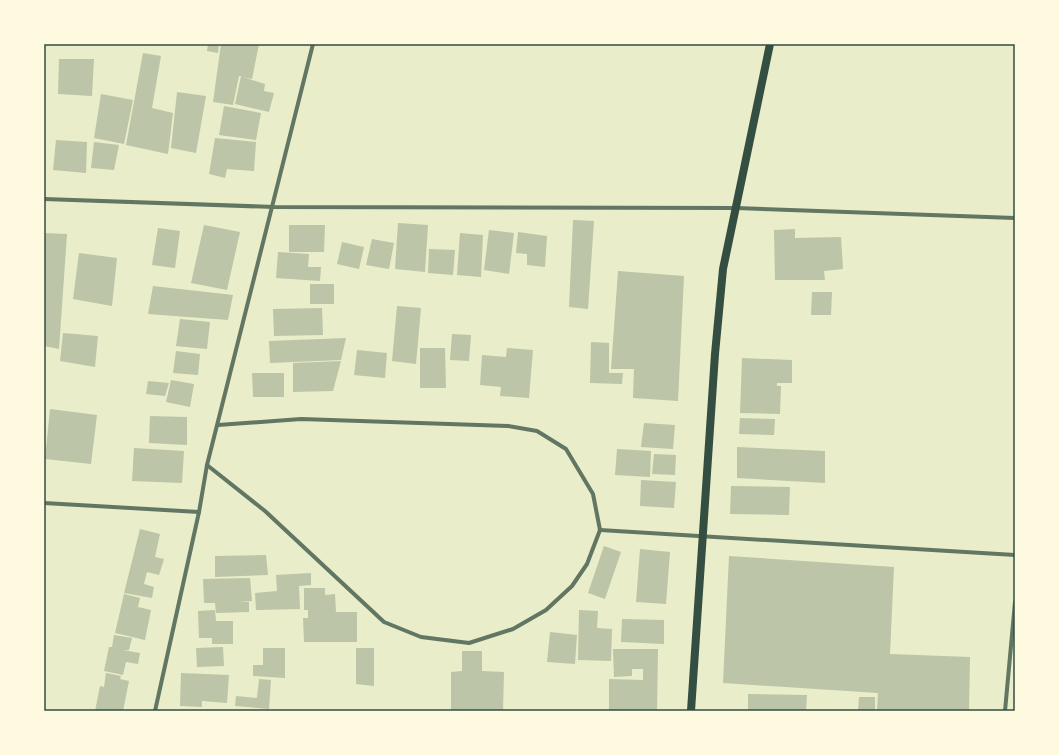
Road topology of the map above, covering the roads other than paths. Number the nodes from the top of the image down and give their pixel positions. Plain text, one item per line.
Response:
1 (313, 44) edge
2 (770, 44) edge
3 (44, 199) edge
4 (274, 207) junction
5 (736, 208) junction
6 (1015, 218) edge
7 (218, 425) junction
8 (207, 465) junction
9 (44, 503) edge
10 (199, 512) junction
11 (600, 530) junction
12 (703, 537) junction
13 (1015, 555) edge
14 (1015, 602) edge
15 (155, 711) edge
16 (691, 711) edge
17 (1006, 711) edge

1 - 4 street
2 - 5 main road
3 - 4 street
4 - 5 street
4 - 7 street
5 - 6 street
5 - 12 main road
7 - 8 street
7 - 11 street
8 - 10 street
8 - 11 street
9 - 10 street
10 - 15 street
11 - 12 street
12 - 13 street
12 - 16 main road
14 - 17 street

